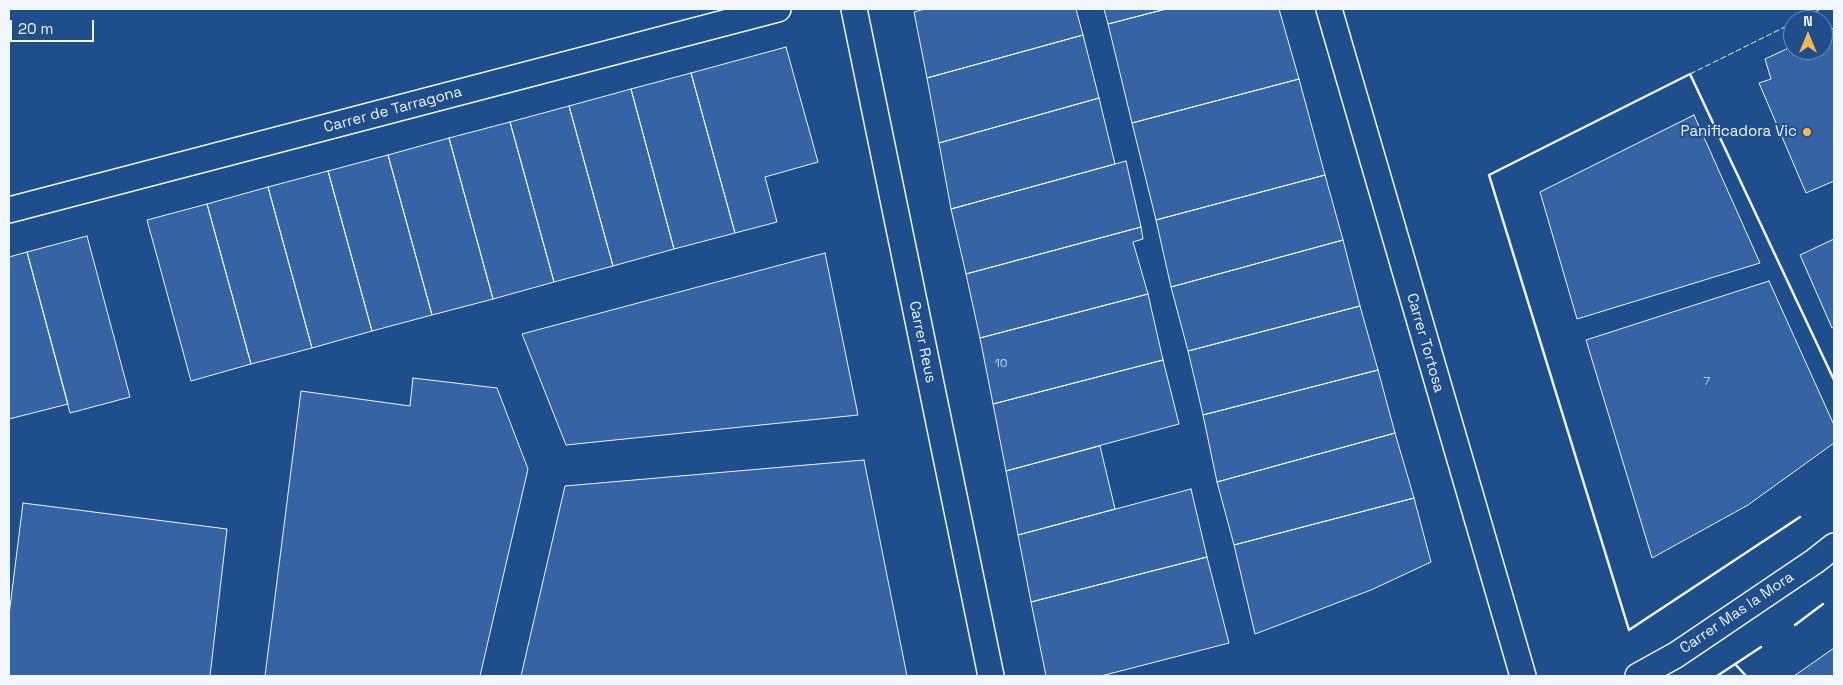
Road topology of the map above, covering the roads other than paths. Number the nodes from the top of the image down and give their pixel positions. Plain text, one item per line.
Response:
1 (778, 9) edge
2 (854, 9) edge
3 (1328, 9) edge
4 (9, 210) edge
5 (1834, 546) edge
6 (991, 676) edge
7 (1522, 676) edge
8 (1638, 676) edge

1 - 4 street, Carrer de Tarragona
2 - 6 street, Carrer Reus
3 - 7 street, Carrer Tortosa
5 - 8 street, Carrer Mas la Mora

